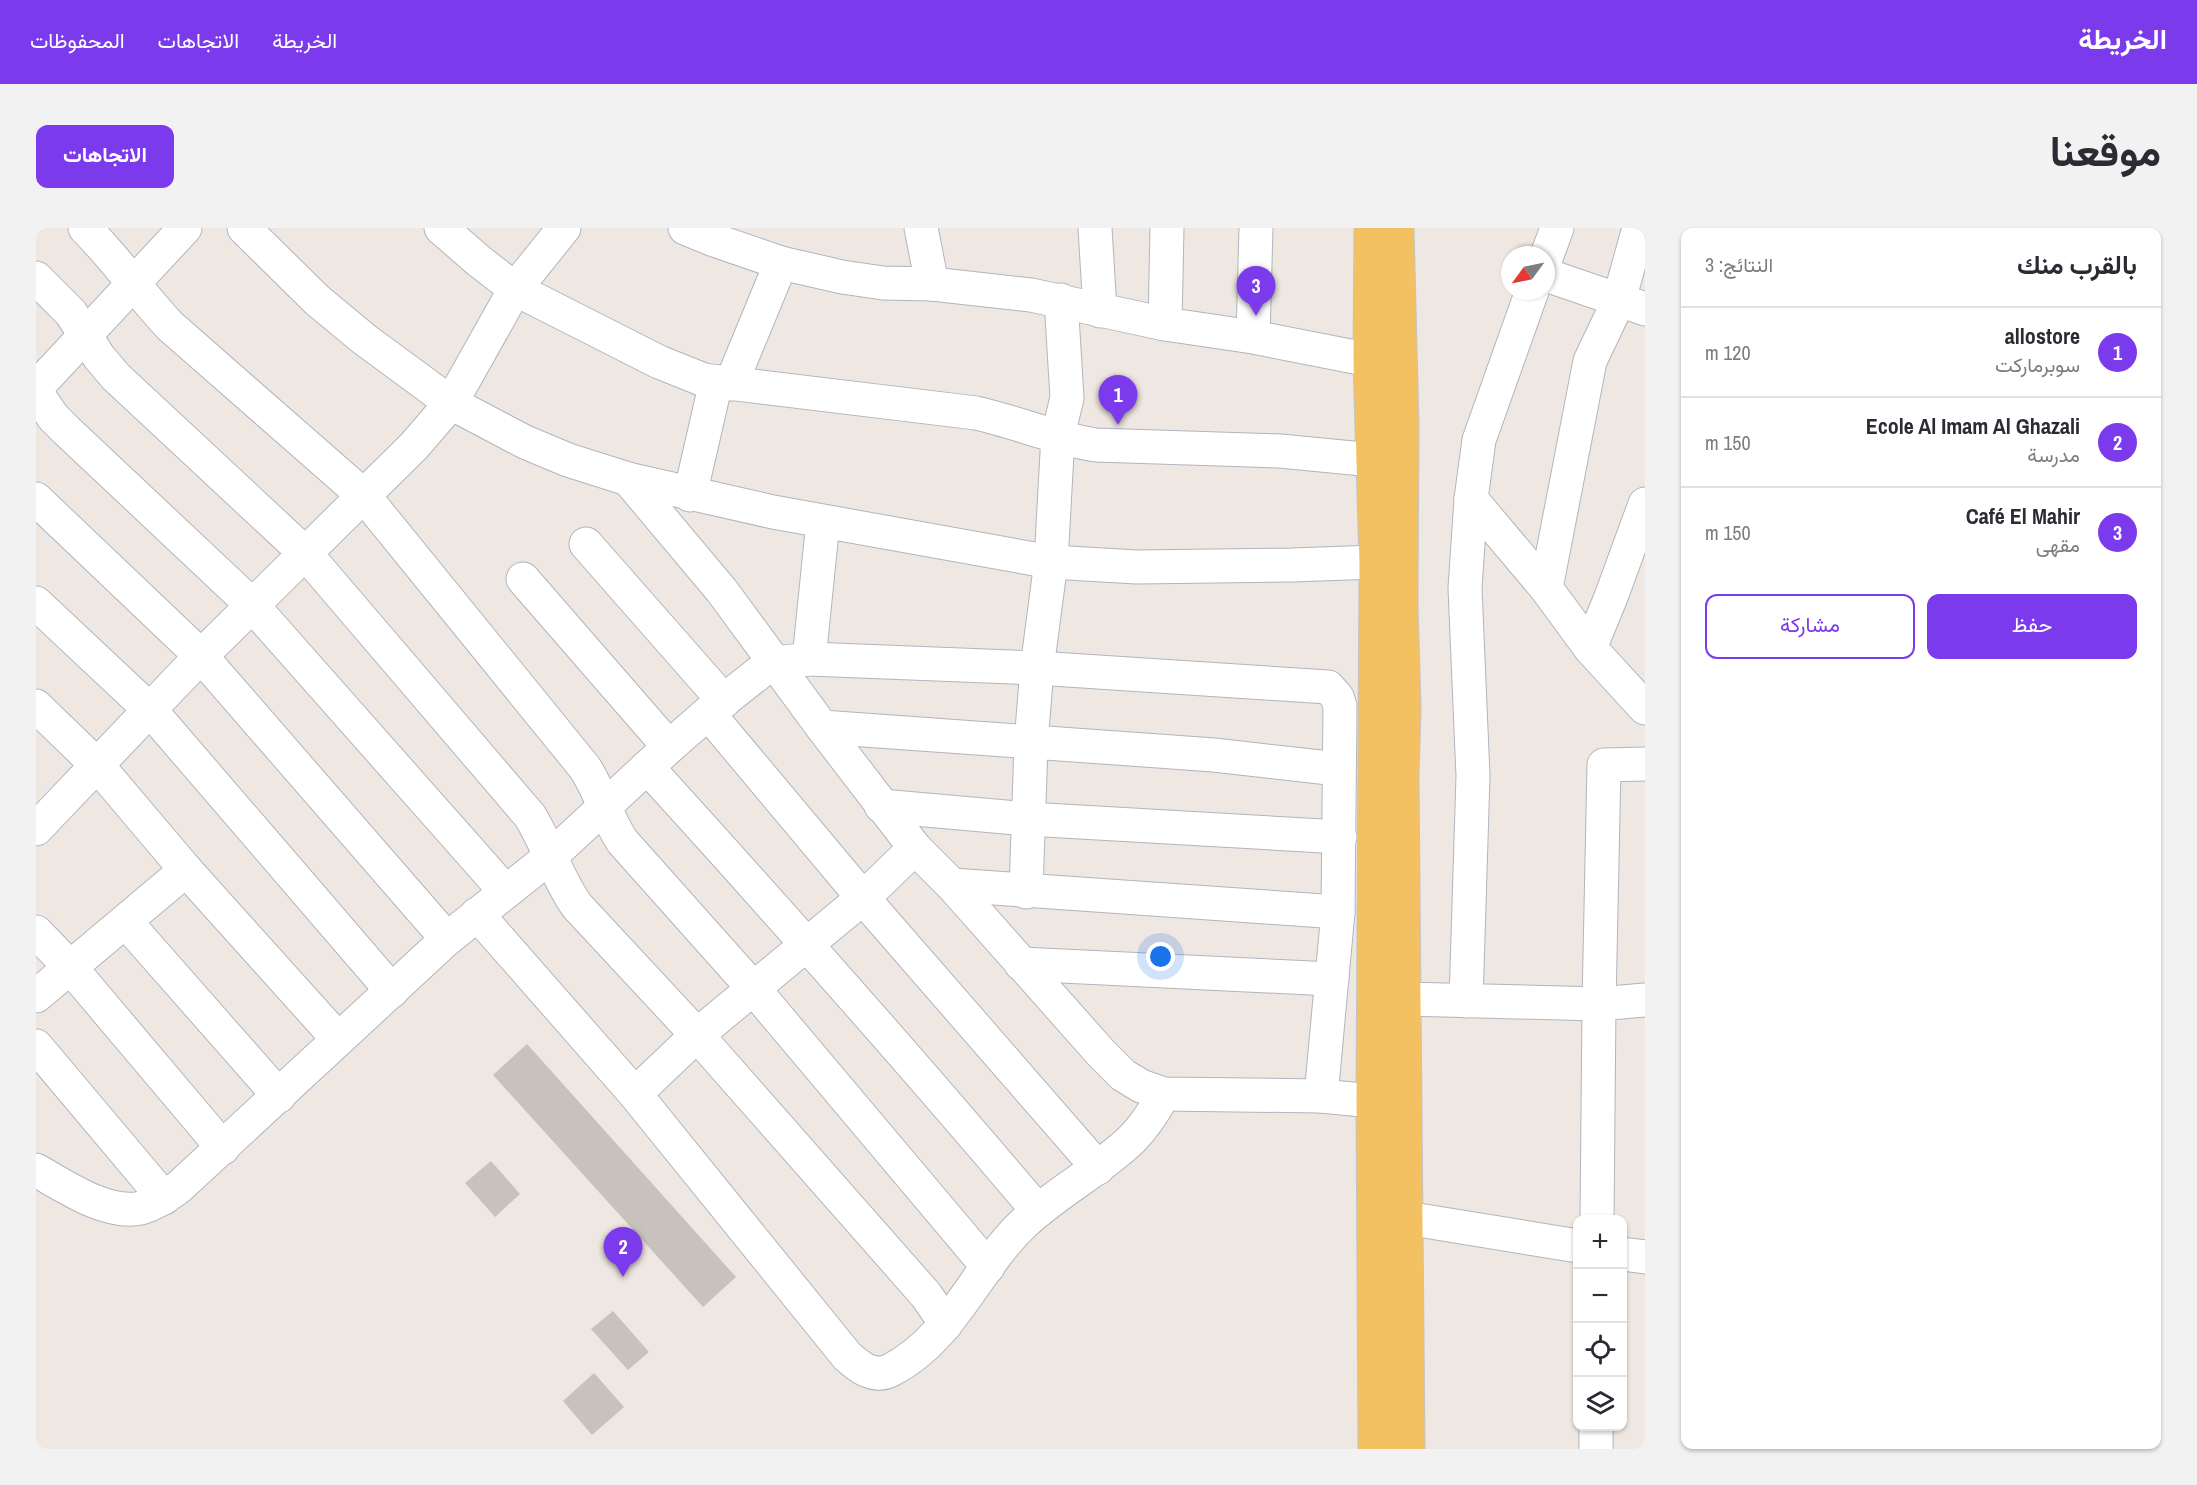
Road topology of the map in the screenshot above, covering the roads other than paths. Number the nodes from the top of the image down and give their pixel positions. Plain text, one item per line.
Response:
1 (85, 228) edge
2 (185, 228) edge
3 (244, 228) edge
4 (441, 228) edge
5 (564, 228) edge
6 (685, 228) edge
7 (921, 228) edge
8 (1095, 228) edge
9 (1167, 228) edge
10 (1256, 228) edge
11 (1371, 228) edge
12 (1397, 228) edge
13 (1557, 228) edge
14 (1639, 228) edge
15 (1550, 246) edge
16 (781, 263) junction
17 (36, 278) edge
18 (1555, 278) edge
19 (133, 283) junction
20 (932, 284) junction
21 (515, 289) junction
22 (1061, 300) junction
23 (1529, 300) edge
24 (1632, 305) edge
25 (1100, 311) junction
26 (1165, 324) junction
27 (84, 335) junction
28 (1252, 337) junction
29 (1370, 360) junction
30 (724, 383) junction
31 (36, 390) edge
32 (451, 403) junction
33 (1058, 435) junction
34 (1373, 460) junction
35 (628, 479) junction
36 (690, 495) junction
37 (364, 496) junction
38 (36, 499) edge
39 (1471, 499) junction
40 (1645, 504) edge
41 (823, 522) junction
42 (586, 544) dead end
43 (306, 554) junction
44 (1051, 562) junction
45 (1376, 562) junction
46 (523, 579) dead end
47 (1546, 588) junction
48 (36, 603) edge
49 (252, 605) junction
50 (1590, 648) junction
51 (201, 656) junction
52 (809, 659) junction
53 (776, 663) junction
54 (1036, 668) junction
55 (36, 706) edge
56 (716, 707) junction
57 (1645, 708) edge
58 (151, 711) junction
59 (822, 727) junction
60 (1031, 743) junction
61 (658, 757) junction
62 (1645, 764) edge
63 (98, 766) junction
64 (1338, 769) junction
65 (881, 806) junction
66 (605, 808) junction
67 (1028, 819) junction
68 (36, 829) edge
69 (1340, 837) junction
70 (915, 848) junction
71 (551, 856) junction
72 (186, 870) junction
73 (952, 885) junction
74 (505, 891) junction
75 (1026, 892) junction
76 (863, 898) junction
77 (1338, 912) junction
78 (477, 914) junction
79 (126, 922) junction
80 (36, 932) edge
81 (447, 939) junction
82 (808, 943) junction
83 (1021, 964) junction
84 (71, 968) junction
85 (1332, 979) junction
86 (753, 988) junction
87 (392, 991) junction
88 (36, 996) edge
89 (1404, 999) junction
90 (1645, 1000) edge
91 (1466, 1001) junction
92 (1599, 1004) junction
93 (697, 1035) junction
94 (338, 1039) junction
95 (36, 1046) edge
96 (635, 1094) junction
97 (1164, 1094) junction
98 (279, 1096) junction
99 (1321, 1096) junction
100 (1373, 1101) junction
101 (223, 1148) junction
102 (1098, 1168) junction
103 (36, 1170) edge
104 (164, 1198) junction
105 (1038, 1211) junction
106 (1597, 1215) edge
107 (1406, 1218) junction
108 (1573, 1245) edge
109 (1627, 1255) edge
110 (1645, 1257) edge
111 (988, 1267) junction
112 (946, 1324) junction
113 (1596, 1431) edge
114 (1375, 1449) edge
115 (1408, 1449) edge
116 (1596, 1449) edge

1 - 19 street
2 - 19 street
3 - 32 street
4 - 21 street
5 - 21 street
6 - 16 street
7 - 20 street
8 - 25 street
9 - 26 street
10 - 28 street
11 - 29 main road
12 - 89 main road
13 - 15 street
14 - 24 street
16 - 20 street
16 - 30 street
17 - 27 street
18 - 24 street
19 - 27 street
19 - 37 street
20 - 22 street
21 - 30 street
21 - 32 street
22 - 25 street
22 - 33 street
23 - 39 street
24 - 47 street
25 - 26 street
26 - 28 street
27 - 31 street
27 - 43 street
28 - 29 street
29 - 34 main road
30 - 33 street
30 - 36 street
31 - 49 street
32 - 35 street
32 - 37 street
33 - 34 street
33 - 44 street
34 - 45 main road
35 - 36 street
35 - 53 street
36 - 41 street
37 - 43 street
37 - 66 street
38 - 51 street
39 - 47 street
39 - 91 street
40 - 50 street
41 - 44 street
41 - 52 street
42 - 56 street
43 - 49 street
43 - 71 street
44 - 45 street
44 - 54 street
45 - 100 main road
46 - 61 street
47 - 50 street
48 - 58 street
49 - 51 street
49 - 74 street
50 - 57 street
51 - 58 street
51 - 81 street
52 - 53 street
52 - 54 street
53 - 56 street
53 - 59 street
54 - 60 street
54 - 64 street
55 - 63 street
56 - 61 street
56 - 76 street
58 - 63 street
58 - 87 street
59 - 60 street
59 - 65 street
60 - 64 street
60 - 67 street
61 - 66 street
61 - 82 street
62 - 92 street
63 - 68 street
63 - 72 street
64 - 69 street
65 - 67 street
65 - 70 street
66 - 71 street
66 - 86 street
67 - 69 street
67 - 75 street
69 - 77 street
70 - 73 street
70 - 76 street
71 - 74 street
71 - 93 street
72 - 79 street
72 - 94 street
73 - 75 street
73 - 83 street
74 - 78 street
75 - 77 street
76 - 82 street
76 - 102 street
77 - 85 street
78 - 81 street
78 - 96 street
79 - 84 street
79 - 98 street
80 - 84 street
81 - 87 street
82 - 86 street
82 - 105 street
83 - 85 street
83 - 97 street
84 - 88 street
84 - 101 street
85 - 99 street
86 - 93 street
86 - 111 street
87 - 94 street
89 - 91 street
89 - 107 main road
90 - 92 street
91 - 92 street
92 - 106 street
93 - 96 street
93 - 112 street
94 - 98 street
95 - 104 street
96 - 112 street
97 - 99 street
97 - 102 street
98 - 101 street
99 - 100 street
100 - 114 main road
101 - 104 street
102 - 105 street
103 - 104 street
105 - 111 street
107 - 108 street
107 - 115 main road
109 - 110 street
111 - 112 street
113 - 116 street

